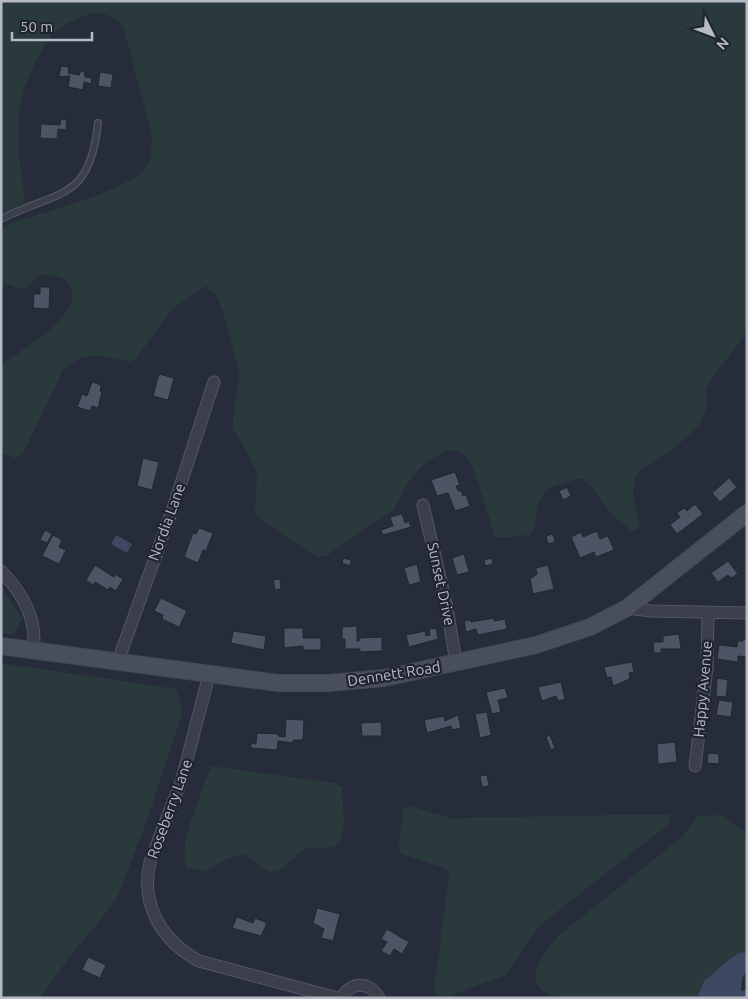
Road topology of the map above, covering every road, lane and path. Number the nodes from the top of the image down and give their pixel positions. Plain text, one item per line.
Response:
1 (98, 123) dead end
2 (1, 219) edge
3 (214, 382) dead end
4 (423, 505) dead end
5 (747, 513) edge
6 (1, 572) edge
7 (627, 608) junction
8 (747, 612) edge
9 (708, 613) junction
10 (1, 646) edge
11 (33, 650) junction
12 (118, 661) junction
13 (456, 663) junction
14 (209, 674) junction
15 (695, 766) dead end
16 (337, 998) edge
17 (342, 998) edge
18 (378, 998) edge

1 - 2 lane
3 - 12 street, Nordia Lane
4 - 13 street, Sunset Drive
5 - 7 street, Dennett Road
6 - 11 street
7 - 9 street
7 - 13 street, Dennett Road
8 - 9 street
9 - 15 street, Happy Avenue
10 - 11 street, Dennett Road
11 - 12 street, Dennett Road
12 - 14 street, Dennett Road
13 - 14 street, Dennett Road
14 - 16 street, Roseberry Lane
17 - 18 street

